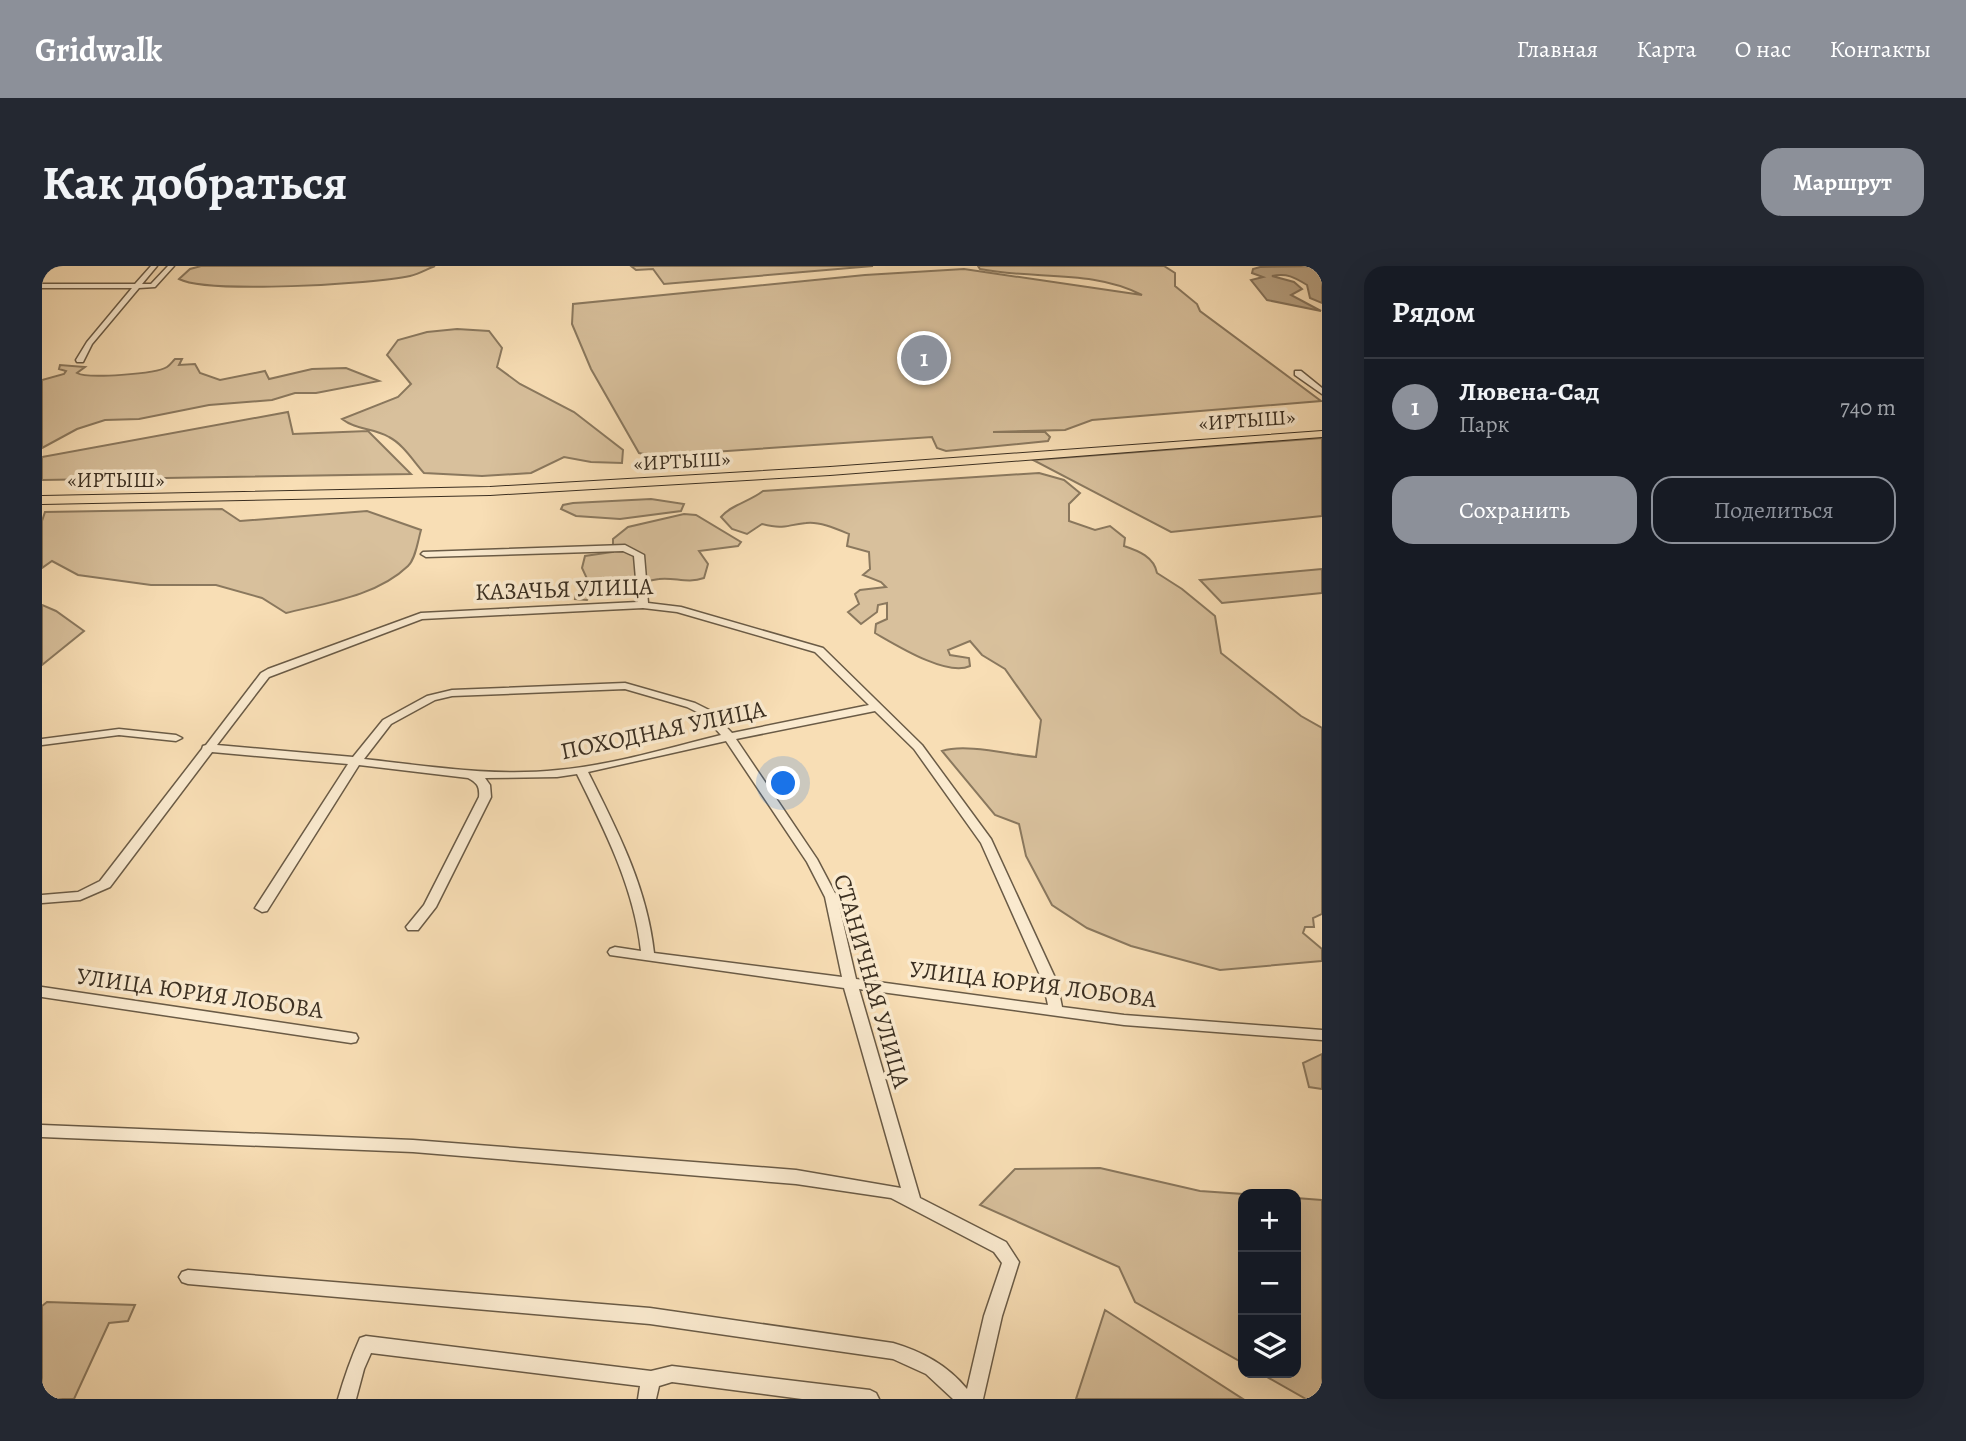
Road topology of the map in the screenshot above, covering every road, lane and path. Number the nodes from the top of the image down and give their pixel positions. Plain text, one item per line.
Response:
1 (154, 266) edge
2 (171, 266) edge
3 (42, 286) edge
4 (134, 286) junction
5 (80, 360) dead end
6 (1298, 373) dead end
7 (1322, 392) edge
8 (1322, 434) edge
9 (42, 499) edge
10 (426, 554) dead end
11 (643, 605) junction
12 (876, 708) junction
13 (729, 737) junction
14 (176, 738) dead end
15 (42, 742) edge
16 (207, 748) junction
17 (356, 761) junction
18 (581, 770) junction
19 (470, 775) junction
20 (42, 899) edge
21 (262, 908) dead end
22 (413, 927) dead end
23 (615, 952) dead end
24 (648, 956) junction
25 (850, 984) junction
26 (42, 992) edge
27 (1056, 1010) junction
28 (1322, 1035) edge
29 (351, 1038) dead end
30 (42, 1131) edge
31 (912, 1199) junction
32 (188, 1277) dead end
33 (651, 1379) junction
34 (347, 1399) edge
35 (647, 1399) edge
36 (870, 1399) edge
37 (964, 1399) edge
38 (974, 1399) edge

1 - 4 street
2 - 4 street
3 - 4 street
4 - 5 street
6 - 7 street
8 - 9 highway, «ИРТЫШ»
10 - 11 street
11 - 12 street, КАЗАЧЬЯ УЛИЦА
11 - 16 street, КАЗАЧЬЯ УЛИЦА
12 - 13 street, ПОХОДНАЯ УЛИЦА
12 - 27 street, КАЗАЧЬЯ УЛИЦА
13 - 17 street, СТАНИЧНАЯ УЛИЦА
13 - 18 street, ПОХОДНАЯ УЛИЦА
13 - 25 street, СТАНИЧНАЯ УЛИЦА
14 - 15 street
16 - 17 street, ПОХОДНАЯ УЛИЦА
16 - 20 street, КАЗАЧЬЯ УЛИЦА
17 - 19 street, ПОХОДНАЯ УЛИЦА
17 - 21 street, СТАНИЧНАЯ УЛИЦА
18 - 19 street, ПОХОДНАЯ УЛИЦА
18 - 24 street
19 - 22 street
23 - 24 street, УЛИЦА ЮРИЯ ЛОБОВА
24 - 25 street, УЛИЦА ЮРИЯ ЛОБОВА
25 - 27 street, УЛИЦА ЮРИЯ ЛОБОВА
25 - 31 street, СТАНИЧНАЯ УЛИЦА
26 - 29 street, УЛИЦА ЮРИЯ ЛОБОВА
27 - 28 street, УЛИЦА ЮРИЯ ЛОБОВА
30 - 31 street
31 - 38 street
32 - 37 street
33 - 34 street
33 - 35 street
33 - 36 street

